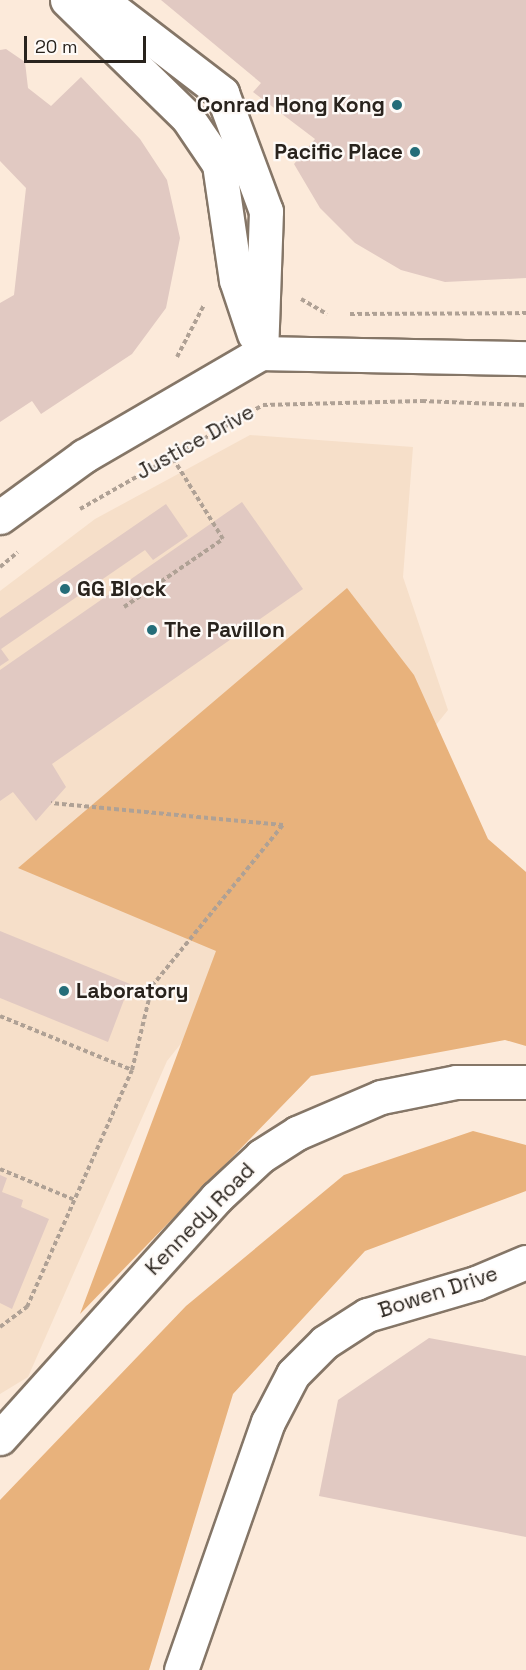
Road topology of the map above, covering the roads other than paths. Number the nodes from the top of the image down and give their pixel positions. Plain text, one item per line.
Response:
1 (67, 0) edge
2 (101, 0) edge
3 (261, 352) junction
4 (526, 358) edge
5 (0, 517) edge
6 (526, 1082) edge
7 (526, 1262) edge
8 (0, 1438) edge
9 (181, 1670) edge

1 - 3 street
2 - 3 street
3 - 4 street
3 - 5 street
6 - 8 street, Kennedy Road
7 - 9 street, Bowen Drive

